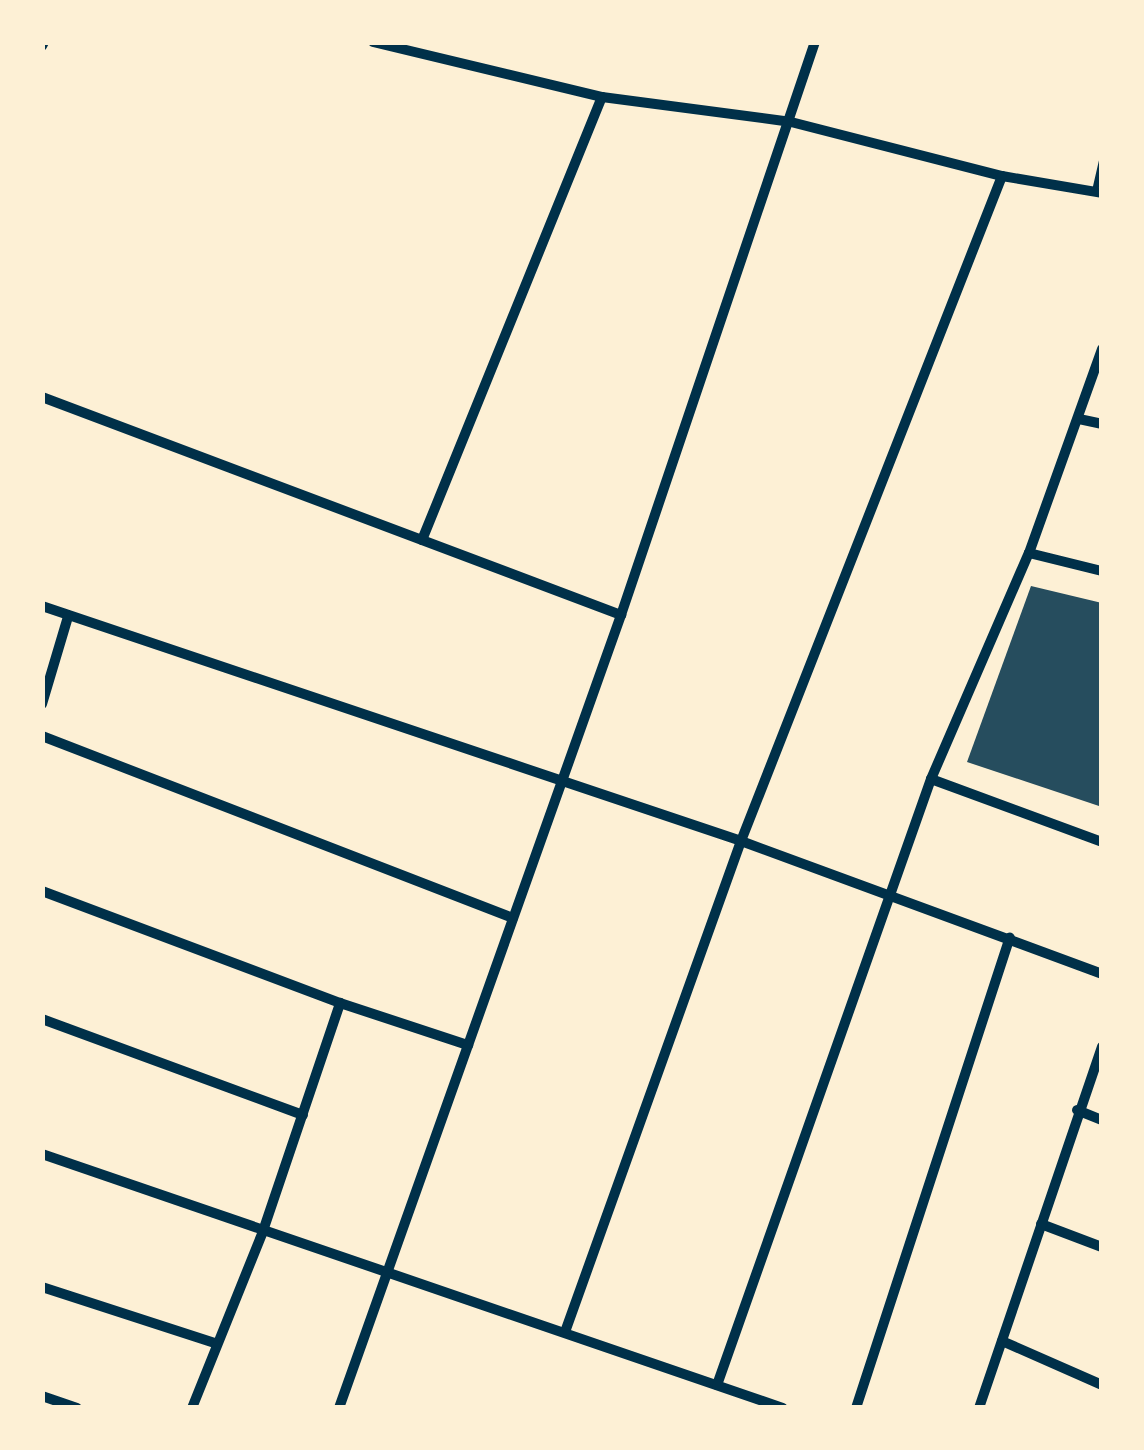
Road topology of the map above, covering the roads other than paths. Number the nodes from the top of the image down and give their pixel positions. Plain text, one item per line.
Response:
1 (373, 42) edge
2 (815, 42) edge
3 (602, 97) junction
4 (791, 122) junction
5 (1102, 161) edge
6 (1002, 176) junction
7 (1098, 193) edge
8 (1102, 349) edge
9 (42, 397) edge
10 (1079, 419) junction
11 (1102, 424) edge
12 (422, 540) junction
13 (1029, 554) junction
14 (1102, 571) edge
15 (42, 606) edge
16 (621, 615) junction
17 (68, 616) junction
18 (42, 704) edge
19 (42, 736) edge
20 (931, 779) junction
21 (562, 782) junction
22 (741, 841) junction
23 (1102, 842) edge
24 (42, 891) edge
25 (890, 894) junction
26 (514, 918) junction
27 (1010, 938) junction
28 (1102, 974) edge
29 (340, 1003) junction
30 (42, 1019) edge
31 (468, 1045) junction
32 (1102, 1046) edge
33 (1077, 1110) junction
34 (303, 1115) junction
35 (1102, 1120) edge
36 (42, 1154) edge
37 (1041, 1224) junction
38 (262, 1231) junction
39 (1102, 1247) edge
40 (388, 1270) junction
41 (42, 1288) edge
42 (565, 1332) junction
43 (1002, 1341) junction
44 (217, 1344) junction
45 (717, 1385) junction
46 (1102, 1385) edge
47 (42, 1396) edge
48 (77, 1408) edge
49 (192, 1408) edge
50 (339, 1408) edge
51 (782, 1408) edge
52 (856, 1408) edge
53 (980, 1408) edge

1 - 3 street
2 - 4 street
3 - 4 street
3 - 12 street
4 - 6 street
4 - 16 street
5 - 7 lane
6 - 7 street
6 - 22 street
8 - 10 street
9 - 12 street
10 - 11 street
10 - 13 street
12 - 16 street
13 - 14 street
13 - 20 street
15 - 17 street
16 - 21 street
17 - 18 street
17 - 21 street
19 - 26 street
20 - 23 street
20 - 25 street
21 - 22 street
21 - 26 street
22 - 25 street
22 - 42 street
24 - 29 street
25 - 27 street
25 - 45 street
26 - 31 street
27 - 28 street
27 - 52 street
29 - 31 street
29 - 34 street
30 - 34 street
31 - 40 street
32 - 33 street
33 - 35 street
33 - 37 street
34 - 38 street
36 - 38 street
37 - 39 street
37 - 43 street
38 - 40 street
38 - 44 street
40 - 42 street
40 - 50 street
41 - 44 street
42 - 45 street
43 - 46 street
43 - 53 street
44 - 49 street
45 - 51 street
47 - 48 street

